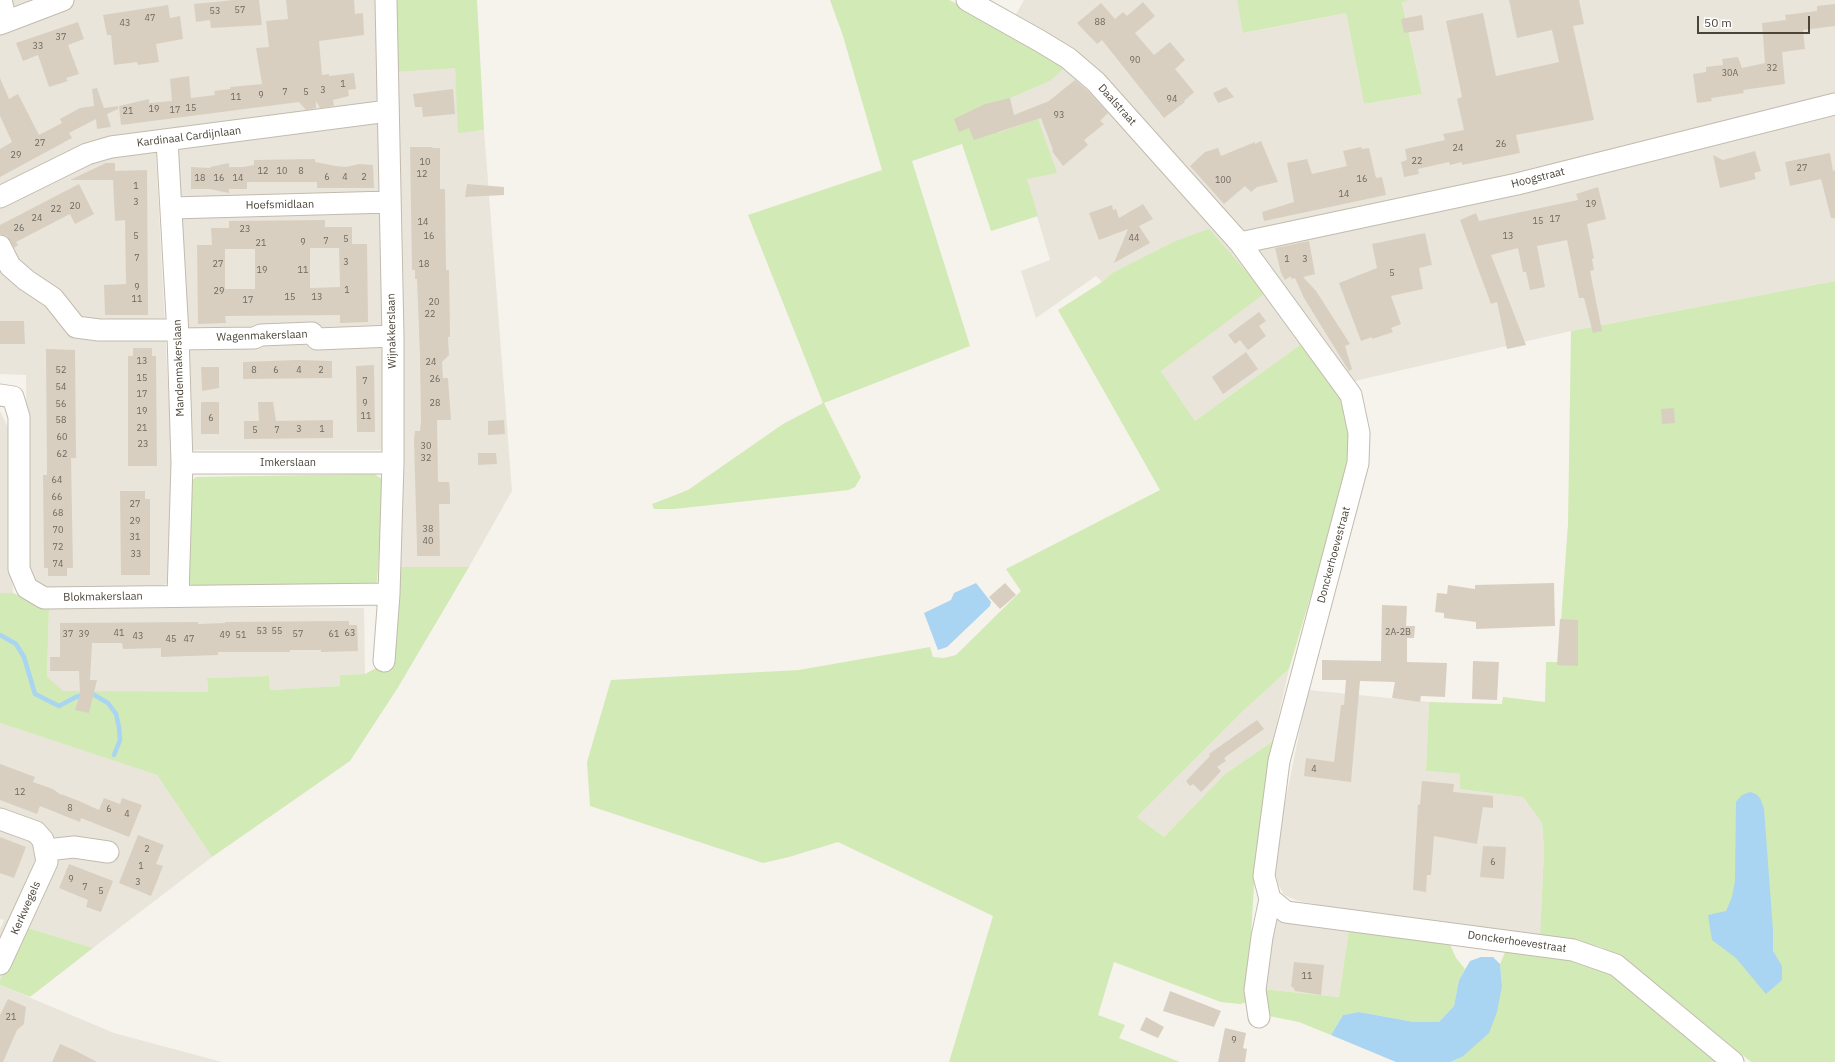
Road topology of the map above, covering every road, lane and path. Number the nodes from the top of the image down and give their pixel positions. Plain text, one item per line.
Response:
1 (1, 0) edge
2 (63, 0) edge
3 (386, 0) edge
4 (967, 0) edge
5 (3, 22) edge
6 (1835, 104) edge
7 (388, 112) junction
8 (167, 140) junction
9 (0, 197) edge
10 (389, 202) junction
11 (172, 208) junction
12 (1240, 243) junction
13 (0, 246) edge
14 (178, 334) junction
15 (393, 336) junction
16 (0, 395) edge
17 (182, 463) junction
18 (393, 463) junction
19 (389, 594) junction
20 (178, 596) junction
21 (384, 661) dead end
22 (0, 819) edge
23 (46, 850) junction
24 (108, 852) dead end
25 (1270, 899) junction
26 (0, 964) edge
27 (1259, 1017) dead end
28 (1733, 1062) edge

1 - 5 street
2 - 5 street
3 - 7 street, Wijnakkerslaan
4 - 12 street, Daalstraat
6 - 12 street, Hoogstraat
7 - 8 street, Kardinaal Cardijnlaan
7 - 10 street, Wijnakkerslaan
8 - 9 street, Kardinaal Cardijnlaan
8 - 11 street, Mandenmakerslaan
10 - 11 street, Hoefsmidlaan
10 - 15 street, Wijnakkerslaan
11 - 14 street, Mandenmakerslaan
12 - 25 street, Donckerhoevestraat
13 - 14 street, Wagenmakerslaan
14 - 15 street, Wagenmakerslaan
14 - 17 street, Mandenmakerslaan
15 - 18 street, Wijnakkerslaan
16 - 20 street, Blokmakerslaan
17 - 18 street, Imkerslaan
17 - 20 street, Mandenmakerslaan
18 - 19 street, Wijnakkerslaan
19 - 20 street, Blokmakerslaan
19 - 21 street, Wijnakkerslaan
22 - 23 street
23 - 24 street
23 - 26 street, Kerkwegels
25 - 27 street, Donckerhoevestraat
25 - 28 street, Donckerhoevestraat

